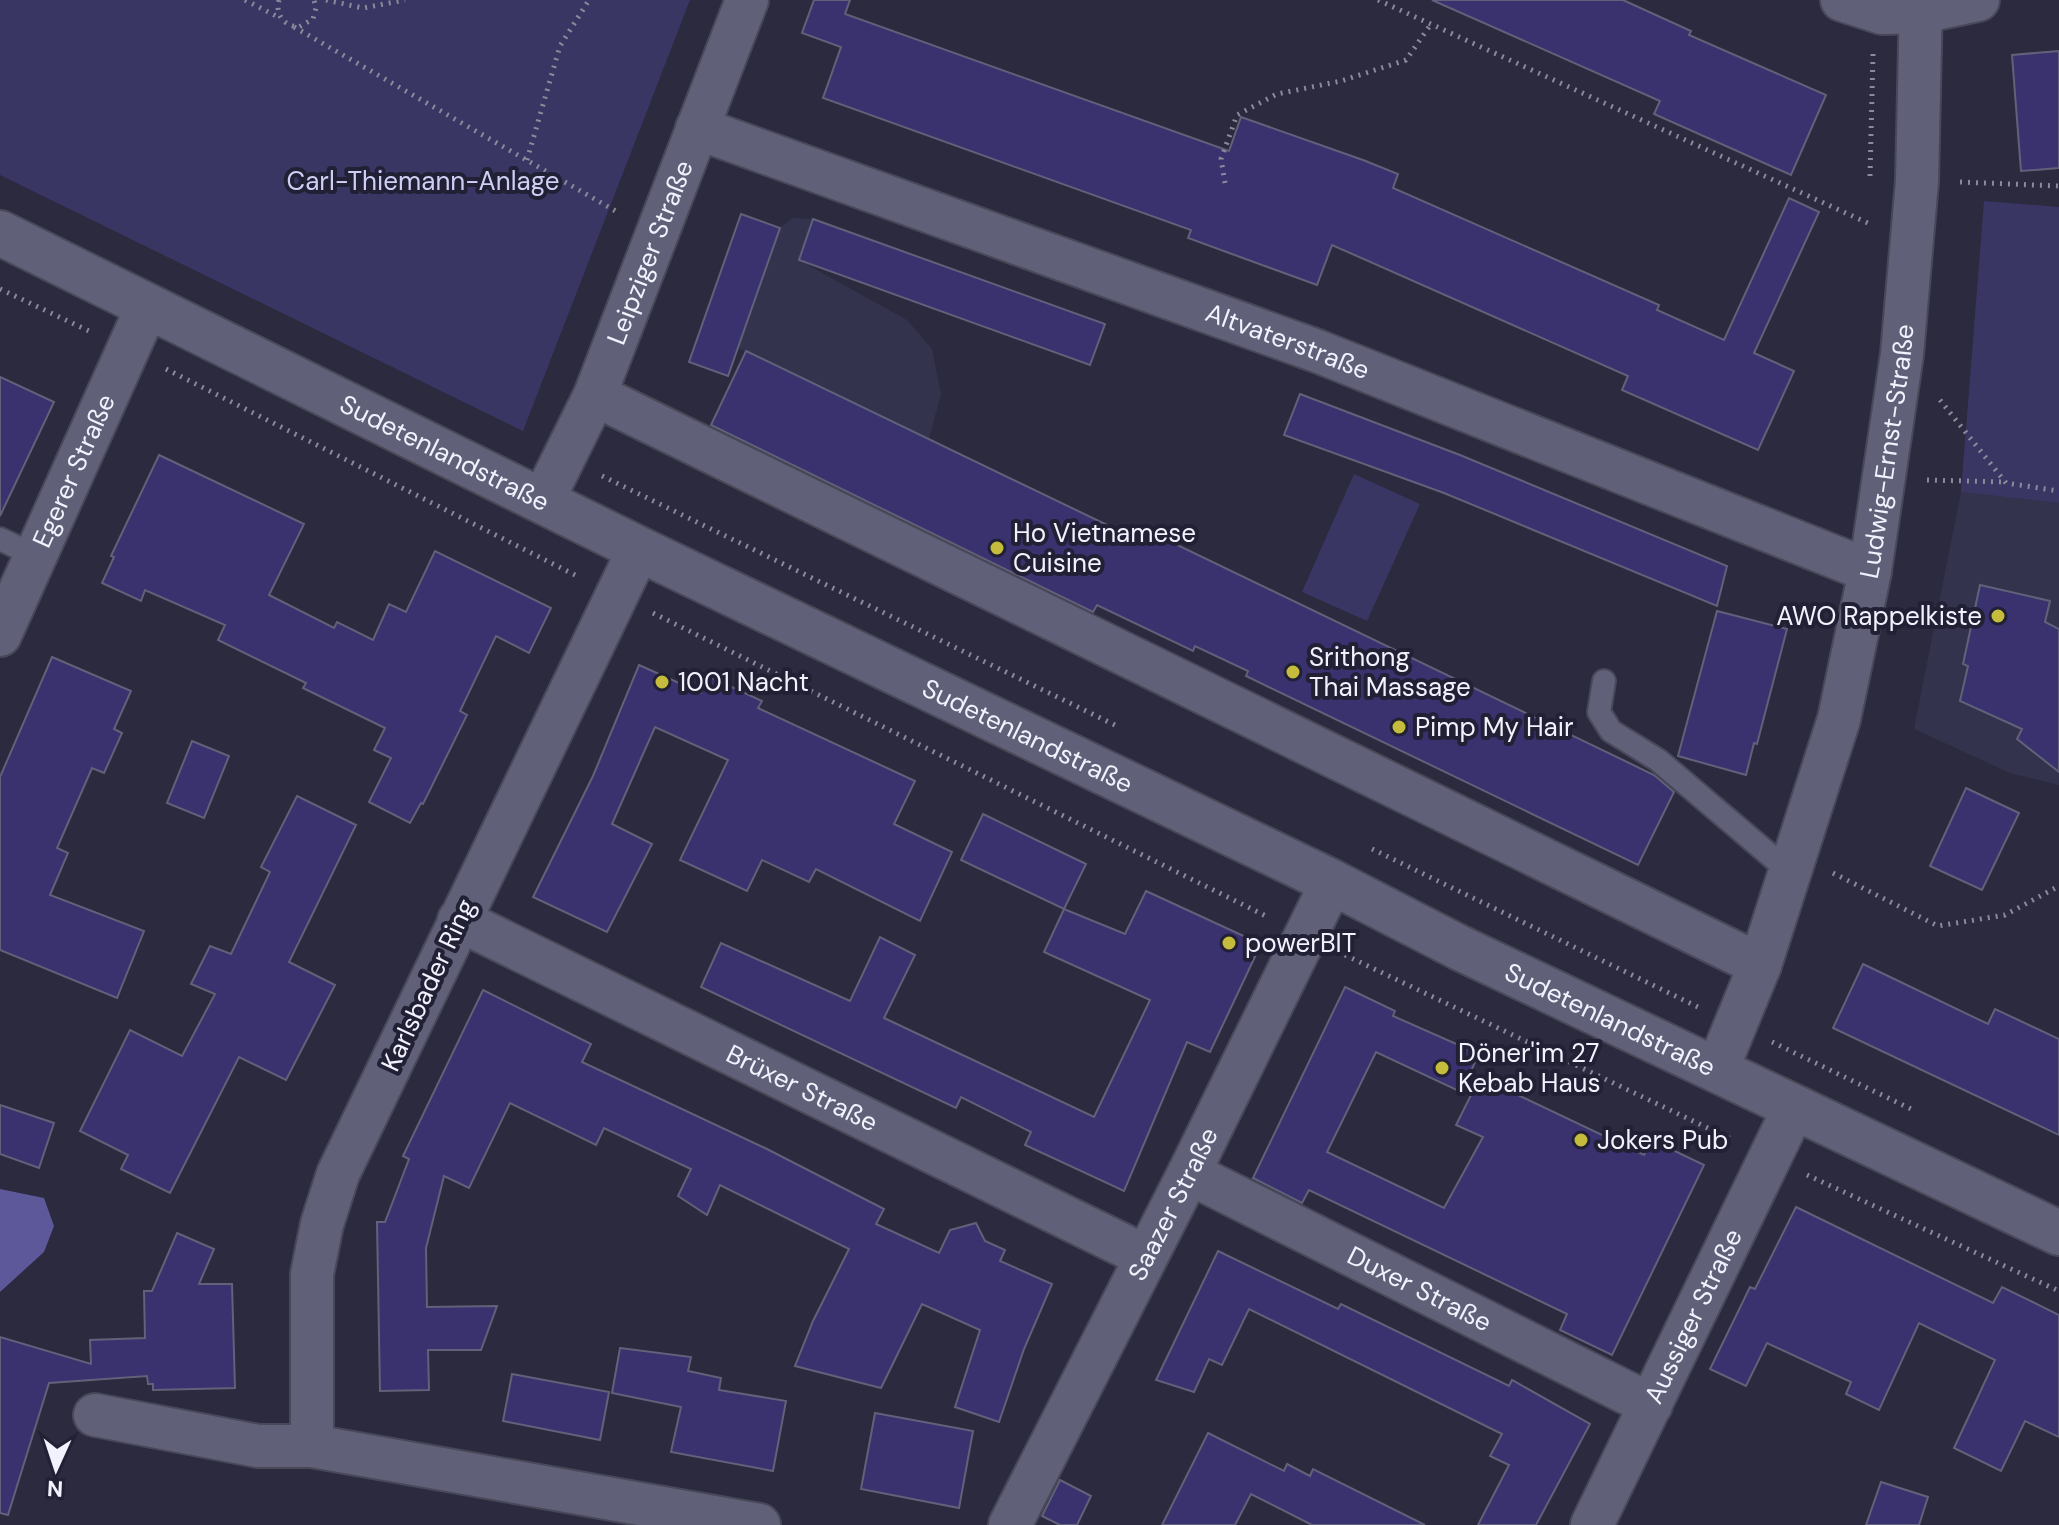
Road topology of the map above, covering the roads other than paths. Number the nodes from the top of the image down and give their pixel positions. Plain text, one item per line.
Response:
1 (747, 0) edge
2 (1842, 0) edge
3 (1978, 0) edge
4 (1921, 6) edge
5 (697, 128) junction
6 (0, 233) edge
7 (147, 307) junction
8 (595, 395) junction
9 (543, 500) junction
10 (18, 547) edge
11 (639, 549) junction
12 (1870, 571) junction
13 (0, 635) edge
14 (1604, 681) dead end
15 (1794, 865) junction
16 (1332, 882) junction
17 (459, 920) junction
18 (1760, 965) junction
19 (1717, 1070) junction
20 (1794, 1108) junction
21 (1189, 1173) junction
22 (2059, 1233) edge
23 (1145, 1256) junction
24 (1651, 1405) junction
25 (95, 1415) dead end
26 (312, 1446) junction
27 (759, 1525) edge
28 (1010, 1525) edge
29 (1592, 1525) edge

1 - 5 street, Leipziger Straße
2 - 4 street
3 - 4 street
4 - 12 street, Ludwig-Ernst-Straße
5 - 8 street, Leipziger Straße
5 - 12 street, Altvaterstraße
6 - 7 street, Sudetenlandstraße
7 - 9 street, Sudetenlandstraße
7 - 10 street, Egerer Straße
8 - 9 street, Leipziger Straße
8 - 18 street
9 - 11 street, Sudetenlandstraße
10 - 13 street, Egerer Straße
11 - 16 street, Sudetenlandstraße
11 - 17 street, Karlsbader Ring
12 - 15 street, Ludwig-Ernst-Straße
14 - 15 lane
15 - 18 street, Ludwig-Ernst-Straße
16 - 19 street, Sudetenlandstraße
16 - 21 street, Saazer Straße
17 - 23 street, Brüxer Straße
17 - 26 street, Karlsbader Ring
18 - 19 street, Ludwig-Ernst-Straße
19 - 20 street, Sudetenlandstraße
20 - 22 street, Sudetenlandstraße
20 - 24 street, Aussiger Straße
21 - 23 street, Saazer Straße
21 - 24 street, Duxer Straße
23 - 28 street, Saazer Straße
24 - 29 street, Aussiger Straße
25 - 26 street
26 - 27 street

